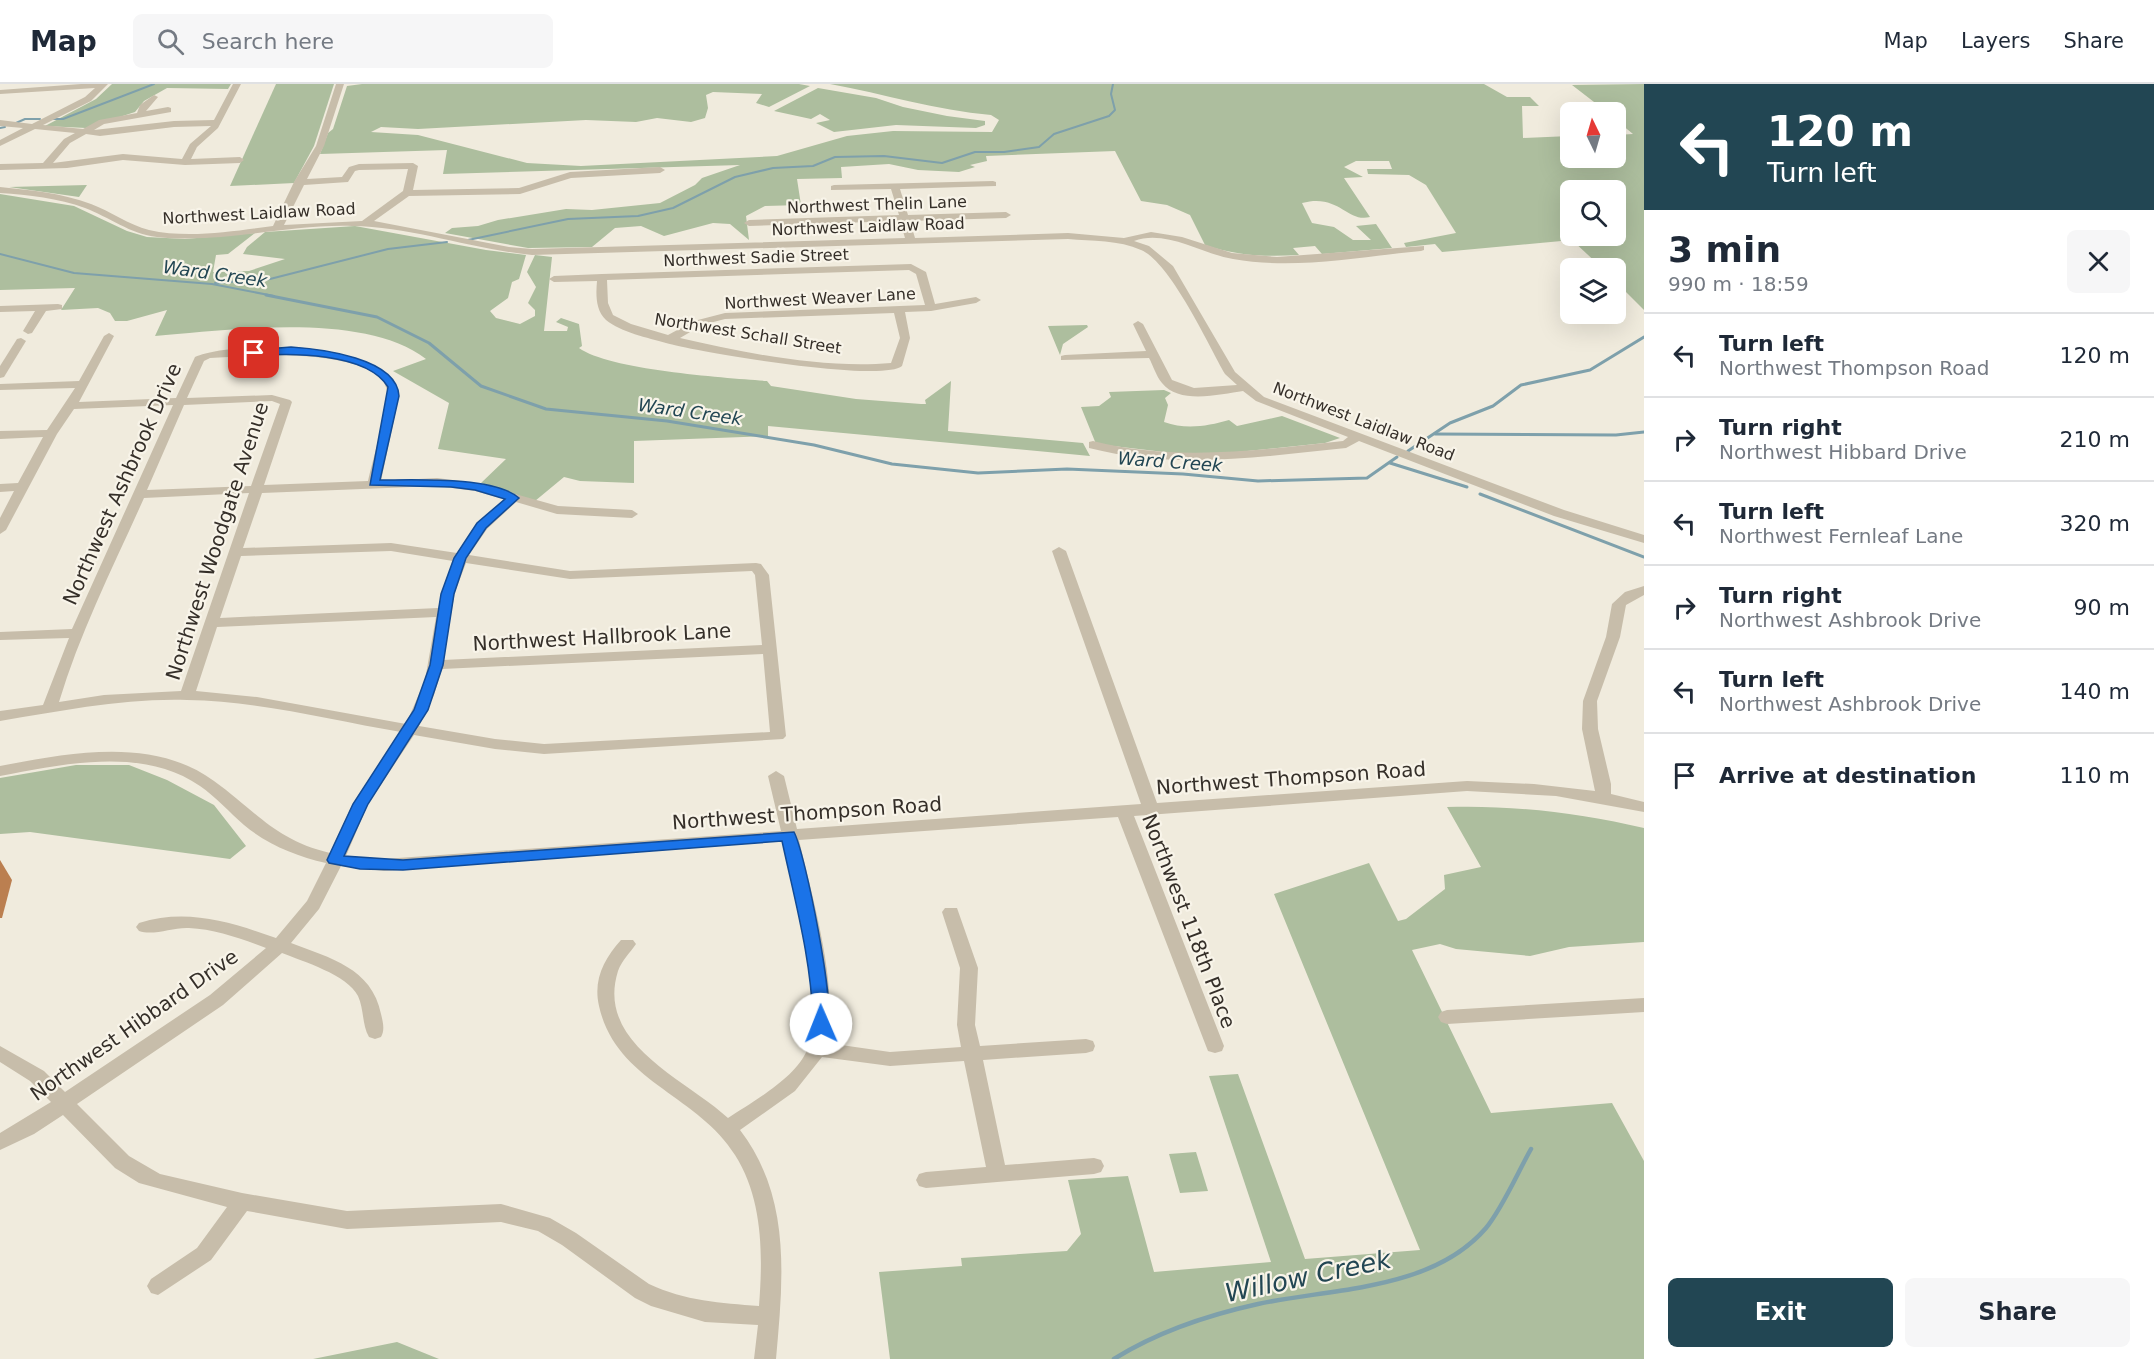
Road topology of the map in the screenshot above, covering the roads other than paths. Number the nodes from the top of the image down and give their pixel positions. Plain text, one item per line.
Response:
1 (237, 84) edge
2 (340, 84) edge
3 (103, 85) edge
4 (50, 86) edge
5 (0, 92) edge
6 (154, 97) dead end
7 (168, 110) dead end
8 (141, 114) junction
9 (0, 123) edge
10 (216, 123) junction
11 (31, 128) junction
12 (82, 132) junction
13 (0, 143) edge
14 (240, 160) dead end
15 (185, 162) junction
16 (46, 165) junction
17 (0, 167) edge
18 (660, 170) dead end
19 (299, 182) junction
20 (993, 184) dead end
21 (896, 187) junction
22 (834, 188) dead end
23 (0, 190) edge
24 (407, 193) junction
25 (1006, 215) dead end
26 (904, 218) junction
27 (364, 224) junction
28 (748, 224) dead end
29 (277, 228) junction
30 (911, 241) junction
31 (1125, 241) junction
32 (771, 246) junction
33 (1421, 248) dead end
34 (775, 271) junction
35 (602, 277) junction
36 (554, 279) dead end
37 (976, 300) dead end
38 (58, 307) dead end
39 (42, 308) junction
40 (931, 308) junction
41 (0, 309) edge
42 (899, 309) junction
43 (1138, 324) dead end
44 (28, 331) dead end
45 (109, 336) dead end
46 (669, 340) junction
47 (21, 341) dead end
48 (1154, 354) junction
49 (1065, 358) dead end
50 (0, 375) edge
51 (84, 384) junction
52 (0, 387) edge
53 (1244, 387) junction
54 (179, 402) junction
55 (71, 406) junction
56 (51, 433) junction
57 (0, 435) edge
58 (1356, 436) junction
59 (1093, 445) dead end
60 (374, 483) junction
61 (23, 487) junction
62 (0, 488) edge
63 (256, 489) junction
64 (139, 494) junction
65 (513, 498) junction
66 (632, 514) dead end
67 (0, 530) edge
68 (1644, 538) edge
69 (1059, 551) dead end
70 (236, 552) junction
71 (460, 558) junction
72 (1644, 590) edge
73 (444, 612) junction
74 (213, 623) junction
75 (78, 633) junction
76 (0, 636) edge
77 (770, 648) junction
78 (436, 665) junction
79 (187, 695) junction
80 (50, 707) junction
81 (0, 716) edge
82 (411, 728) junction
83 (0, 771) edge
84 (776, 776) dead end
85 (1603, 796) junction
86 (1644, 807) edge
87 (1151, 809) junction
88 (1124, 811) junction
89 (789, 835) junction
90 (334, 860) junction
91 (951, 912) dead end
92 (145, 927) dead end
93 (627, 944) dead end
94 (279, 947) junction
95 (1644, 1005) edge
96 (1447, 1017) dead end
97 (375, 1032) dead end
98 (1086, 1046) dead end
99 (1215, 1047) dead end
100 (818, 1049) junction
101 (0, 1053) edge
102 (972, 1053) junction
103 (64, 1103) junction
104 (727, 1128) junction
105 (0, 1142) edge
106 (1094, 1166) dead end
107 (997, 1173) junction
108 (926, 1180) dead end
109 (242, 1202) junction
110 (158, 1286) dead end
111 (769, 1316) junction
112 (765, 1359) edge

1 - 10 street
2 - 19 street
3 - 4 street
3 - 11 street
4 - 5 street
6 - 8 street
7 - 8 street
8 - 12 street
9 - 11 street
10 - 12 street
10 - 15 street
11 - 12 street
11 - 13 street
12 - 16 street
14 - 15 street
15 - 16 street
16 - 17 street
18 - 24 street
19 - 24 street
19 - 29 street
20 - 21 street
21 - 22 street
21 - 26 street
23 - 29 street, Northwest Laidlaw Road
24 - 27 street
25 - 26 street, Northwest Thelin Lane
26 - 28 street, Northwest Thelin Lane
26 - 30 street
27 - 29 street, Northwest Laidlaw Road
27 - 32 street, Northwest Laidlaw Road
30 - 31 street, Northwest Laidlaw Road
30 - 32 street, Northwest Laidlaw Road
31 - 33 street
31 - 53 street, Northwest Laidlaw Road
32 - 34 street
34 - 35 street, Northwest Sadie Street
34 - 40 street, Northwest Sadie Street
35 - 36 street, Northwest Sadie Street
35 - 46 street, Northwest Schall Street
37 - 40 street, Northwest Weaver Lane
38 - 39 street
39 - 41 street
39 - 44 street
40 - 42 street, Northwest Weaver Lane
42 - 46 street, Northwest Weaver Lane
42 - 46 street, Northwest Schall Street
43 - 48 street
45 - 51 street
47 - 50 street
48 - 49 street
48 - 53 street
51 - 52 street
51 - 55 street
53 - 58 street, Northwest Laidlaw Road
54 - 55 street
54 - 60 street, Northwest Ashbrook Drive
54 - 63 street, Northwest Woodgate Avenue
54 - 64 street, Northwest Ashbrook Drive
55 - 56 street
56 - 57 street
56 - 61 street
58 - 59 street
58 - 68 street, Northwest Laidlaw Road
60 - 63 street
60 - 65 street
61 - 62 street
61 - 67 street
63 - 64 street
63 - 70 street, Northwest Woodgate Avenue
64 - 75 street, Northwest Ashbrook Drive
65 - 66 street
65 - 71 street, Northwest Hibbard Drive
69 - 87 street
70 - 71 street
70 - 74 street, Northwest Woodgate Avenue
71 - 73 street, Northwest Hibbard Drive
71 - 77 street
72 - 85 street
73 - 74 street
73 - 78 street, Northwest Hibbard Drive
74 - 79 street, Northwest Woodgate Avenue
75 - 76 street
75 - 80 street, Northwest Ashbrook Drive
77 - 78 street, Northwest Hallbrook Lane
77 - 82 street
78 - 82 street, Northwest Hibbard Drive
79 - 80 street
79 - 82 street
80 - 81 street
82 - 90 street, Northwest Hibbard Drive
83 - 90 street, Northwest Thompson Road
84 - 89 street
85 - 86 street, Northwest Thompson Road
85 - 87 street, Northwest Thompson Road
87 - 88 street, Northwest Thompson Road
88 - 89 street, Northwest Thompson Road
88 - 99 street, Northwest 118th Place
89 - 90 street, Northwest Thompson Road
89 - 100 street
90 - 94 street, Northwest Hibbard Drive
91 - 102 street
92 - 94 street
93 - 104 street
94 - 97 street
94 - 103 street, Northwest Hibbard Drive
95 - 96 street
98 - 102 street
100 - 102 street
100 - 104 street
101 - 103 street
102 - 107 street
103 - 105 street, Northwest Hibbard Drive
103 - 109 street
104 - 111 street
106 - 107 street
107 - 108 street
109 - 110 street
109 - 111 street
111 - 112 street

